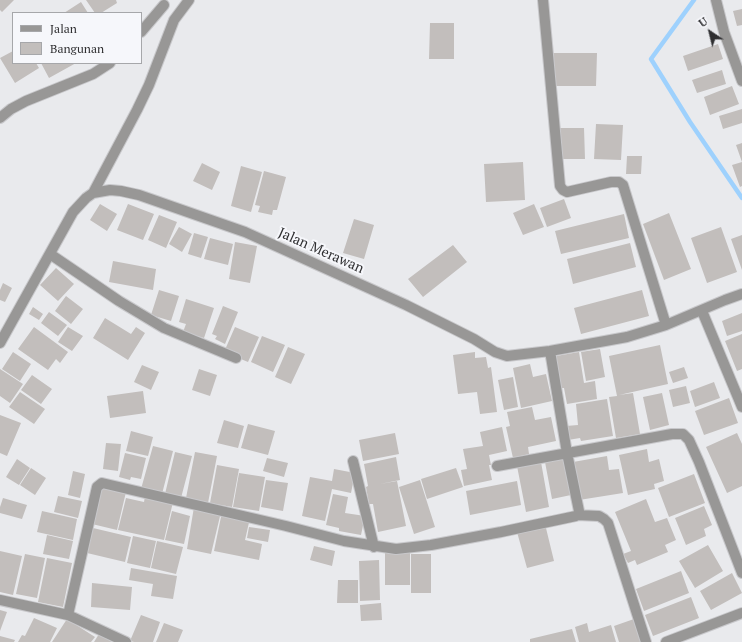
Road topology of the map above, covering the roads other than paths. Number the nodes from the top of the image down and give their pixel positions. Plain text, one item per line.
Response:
1 (189, 0) edge
2 (542, 0) edge
3 (716, 0) edge
4 (163, 2) edge
5 (174, 20) junction
6 (142, 31) edge
7 (108, 64) edge
8 (742, 81) edge
9 (0, 118) edge
10 (93, 193) junction
11 (50, 254) junction
12 (742, 294) edge
13 (702, 310) junction
14 (666, 325) junction
15 (0, 344) edge
16 (550, 350) junction
17 (236, 358) dead end
18 (742, 407) edge
19 (567, 453) junction
20 (353, 461) dead end
21 (497, 466) dead end
22 (577, 515) junction
23 (374, 547) junction
24 (742, 573) edge
25 (0, 600) edge
26 (742, 613) edge
27 (68, 615) junction
28 (126, 642) edge
29 (646, 642) edge
30 (666, 642) edge

1 - 5 street
2 - 14 street
3 - 8 street
4 - 5 street
4 - 6 street
5 - 10 street
7 - 9 street
10 - 11 street
10 - 16 street, Jalan Merawan
11 - 15 street
11 - 17 street
12 - 13 street, Jalan Merawan
13 - 14 street, Jalan Merawan
13 - 18 street
14 - 16 street, Jalan Merawan
16 - 19 street
19 - 21 street
19 - 22 street
19 - 24 street
20 - 23 street
22 - 23 street
22 - 29 street
23 - 27 street
25 - 27 street
26 - 30 street
27 - 28 street

